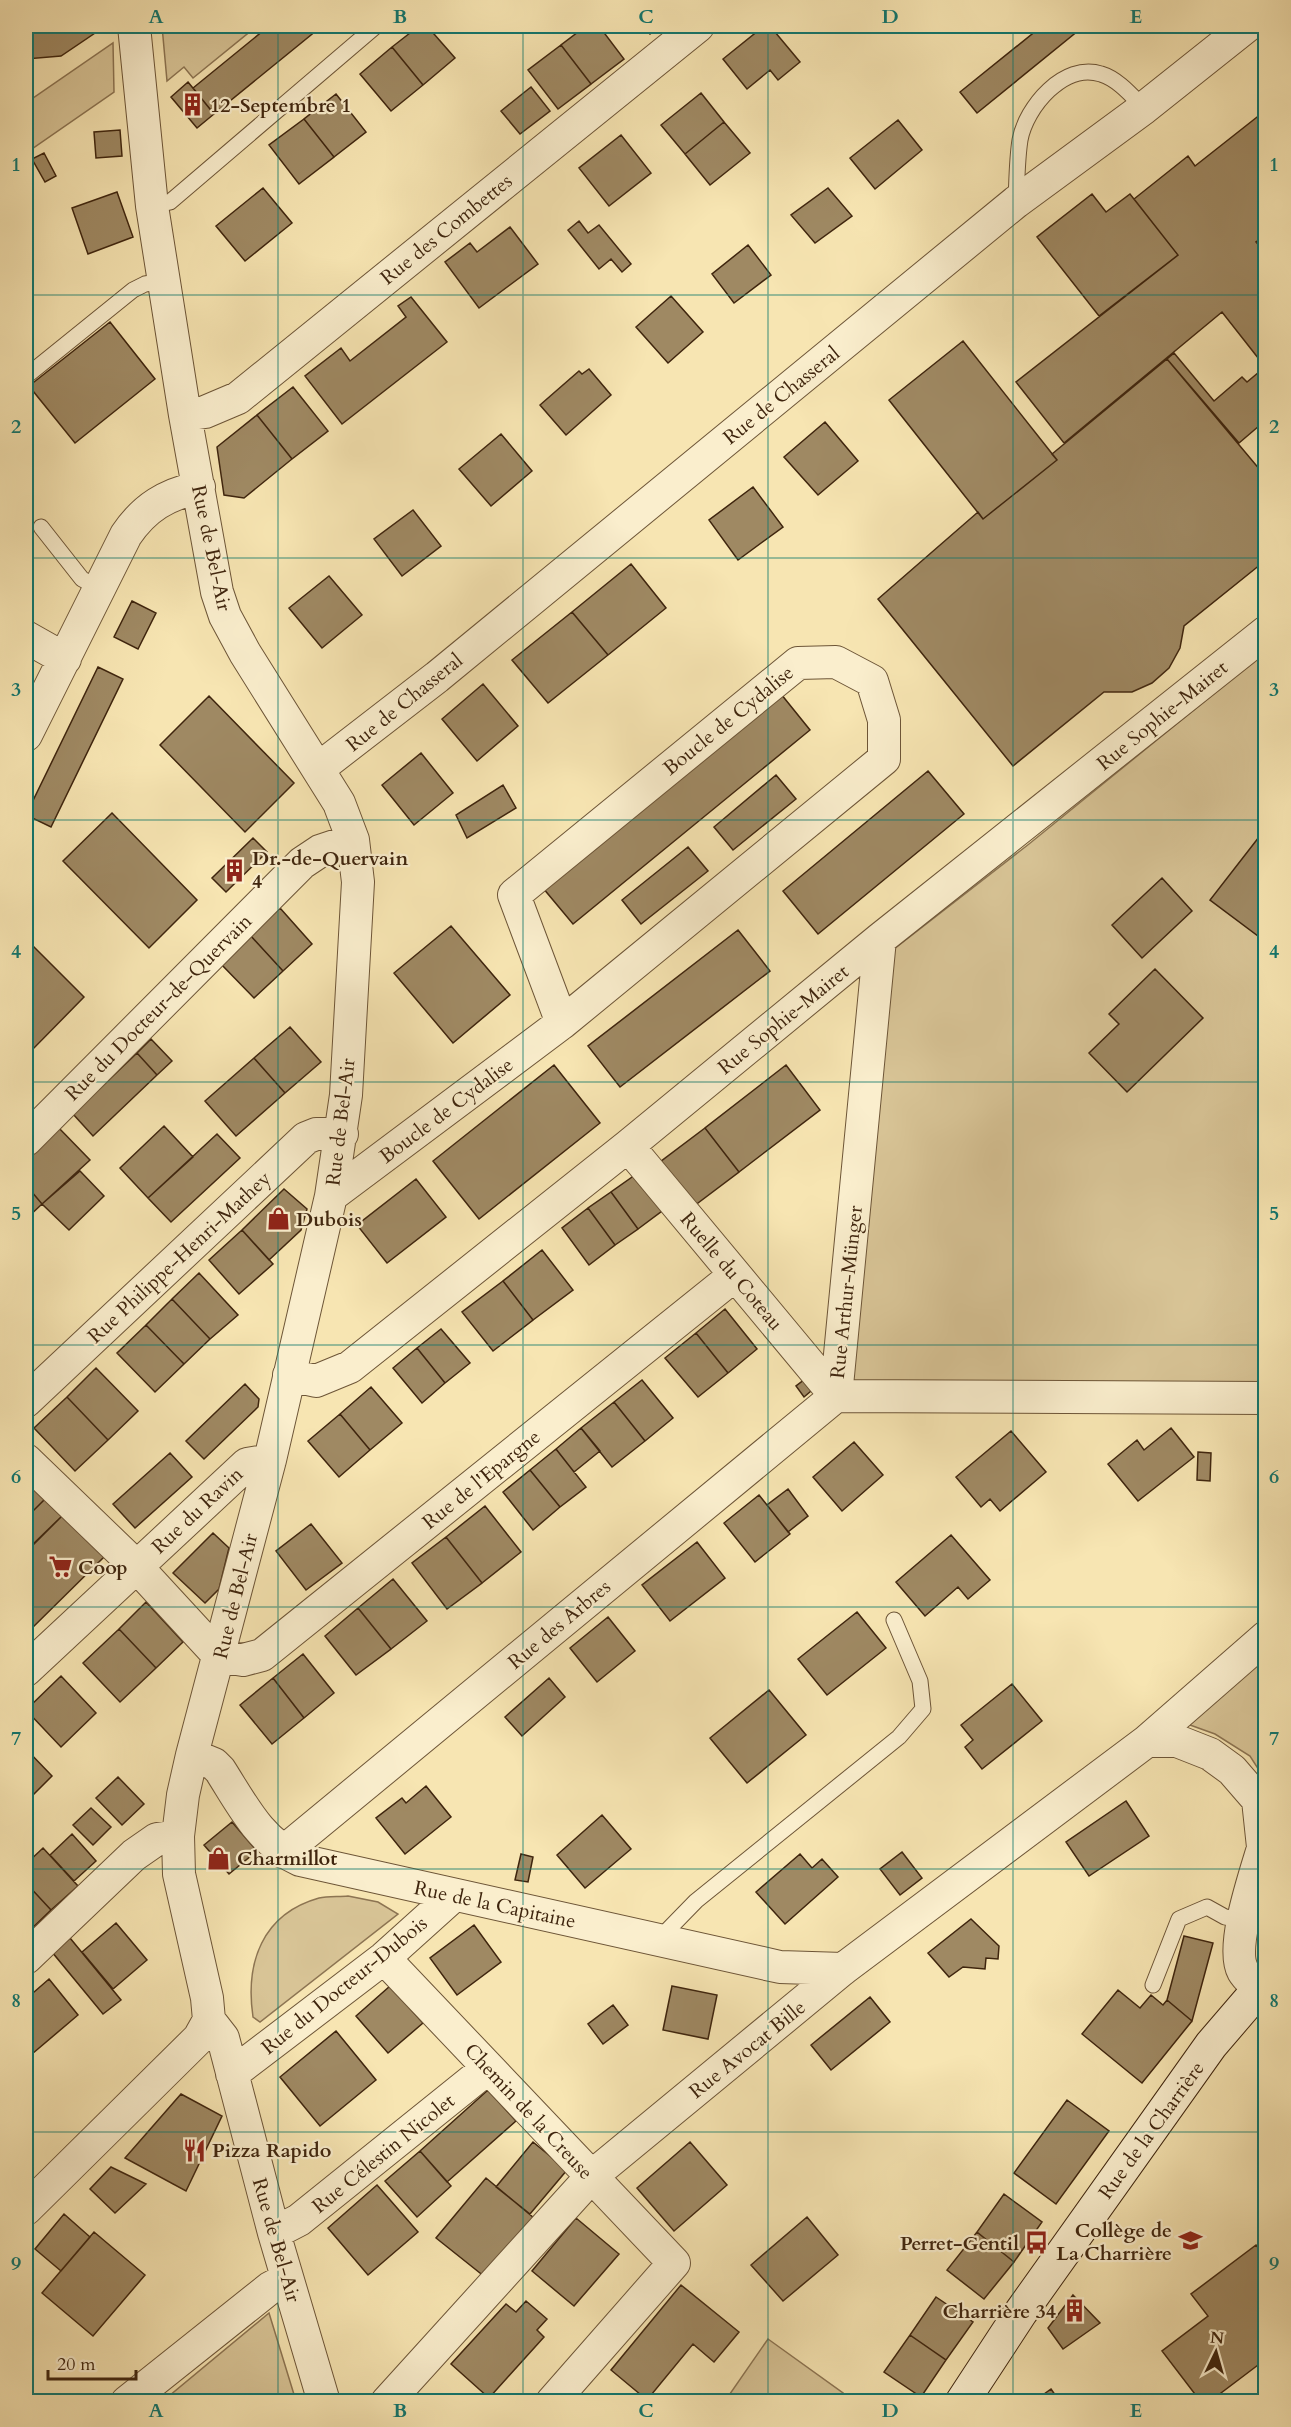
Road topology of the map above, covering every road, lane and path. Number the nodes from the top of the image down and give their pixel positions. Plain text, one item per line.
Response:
1 (134, 26) edge
2 (376, 26) edge
3 (698, 26) edge
4 (1247, 26) edge
5 (1144, 108) junction
6 (1016, 202) junction
7 (152, 206) junction
8 (164, 281) junction
9 (29, 374) dead end
10 (185, 416) junction
11 (199, 488) junction
12 (41, 527) dead end
13 (99, 588) junction
14 (1266, 632) edge
15 (26, 638) edge
16 (65, 659) junction
17 (26, 735) edge
18 (318, 769) junction
19 (353, 840) junction
20 (880, 939) junction
21 (562, 1023) junction
22 (342, 1134) junction
23 (26, 1140) edge
24 (628, 1146) junction
25 (331, 1196) junction
26 (735, 1275) junction
27 (289, 1376) junction
28 (836, 1396) junction
29 (1266, 1398) edge
30 (26, 1401) edge
31 (26, 1460) edge
32 (270, 1460) junction
33 (136, 1566) junction
34 (894, 1620) dead end
35 (1266, 1637) edge
36 (219, 1656) junction
37 (26, 1670) edge
38 (1147, 1741) junction
39 (192, 1755) junction
40 (178, 1836) junction
41 (1264, 1843) edge
42 (283, 1852) junction
43 (454, 1895) junction
44 (1242, 1920) junction
45 (658, 1940) junction
46 (26, 1958) edge
47 (384, 1958) junction
48 (843, 1969) junction
49 (1154, 1985) dead end
50 (1262, 1985) edge
51 (209, 2020) junction
52 (488, 2068) junction
53 (232, 2074) junction
54 (592, 2176) junction
55 (26, 2209) edge
56 (274, 2233) junction
57 (287, 2279) junction
58 (127, 2402) edge
59 (324, 2402) edge
60 (387, 2402) edge
61 (552, 2402) edge
62 (962, 2402) edge

1 - 7 street, Rue de Bel-Air
2 - 7 lane
3 - 10 street, Rue des Combettes
4 - 5 street, Rue de Chasseral
5 - 6 street, Rue de Chasseral
5 - 6 lane
6 - 18 street, Rue de Chasseral
7 - 8 street, Rue de Bel-Air
8 - 9 lane
8 - 10 street, Rue de Bel-Air
10 - 11 street, Rue de Bel-Air
11 - 13 street
11 - 18 street, Rue de Bel-Air
12 - 13 lane
13 - 16 street
14 - 20 street, Rue Sophie-Mairet
15 - 16 street
16 - 17 street
18 - 19 street, Rue de Bel-Air
19 - 22 street, Rue de Bel-Air
19 - 23 street, Rue du Docteur-de-Quervain
20 - 24 street, Rue Sophie-Mairet
20 - 28 street, Rue Arthur-Münger
21 - 21 street, Boucle de Cydalise
21 - 25 street, Boucle de Cydalise
22 - 25 street, Rue de Bel-Air
22 - 30 street, Rue Philippe-Henri-Mathey
24 - 26 street, Ruelle du Coteau
24 - 27 street, Rue Sophie-Mairet
25 - 27 street, Rue de Bel-Air
26 - 28 street, Ruelle du Coteau
26 - 36 street, Rue de l'Epargne
27 - 32 street, Rue de Bel-Air
28 - 29 street, Rue Arthur-Münger
28 - 42 street, Rue des Arbres
31 - 33 street
32 - 33 street, Rue du Ravin
32 - 36 street, Rue de Bel-Air
33 - 36 street
33 - 37 street, Rue du Ravin
34 - 45 lane
35 - 38 street, Rue Avocat Bille
36 - 39 street, Rue de Bel-Air
38 - 41 street
38 - 48 street, Rue Avocat Bille
39 - 40 street, Rue de Bel-Air
39 - 42 street, Rue de la Capitaine
40 - 46 street
40 - 51 street, Rue de Bel-Air
41 - 44 street
42 - 43 street, Rue de la Capitaine
43 - 45 street, Rue de la Capitaine
43 - 47 street, Rue du Docteur-Dubois
44 - 49 lane
44 - 50 street
45 - 48 street, Rue de la Capitaine
47 - 52 street, Chemin de la Creuse
47 - 53 street, Rue du Docteur-Dubois
48 - 54 street, Rue Avocat Bille
50 - 62 main road, Rue de la Charrière
51 - 53 street, Rue de Bel-Air
51 - 55 street
52 - 54 street, Chemin de la Creuse
52 - 56 street, Rue Célestin Nicolet
53 - 56 street, Rue de Bel-Air
54 - 60 street, Rue Avocat Bille
54 - 61 street, Chemin de la Creuse
56 - 57 street, Rue de Bel-Air
57 - 58 street
57 - 59 street, Rue de Bel-Air

